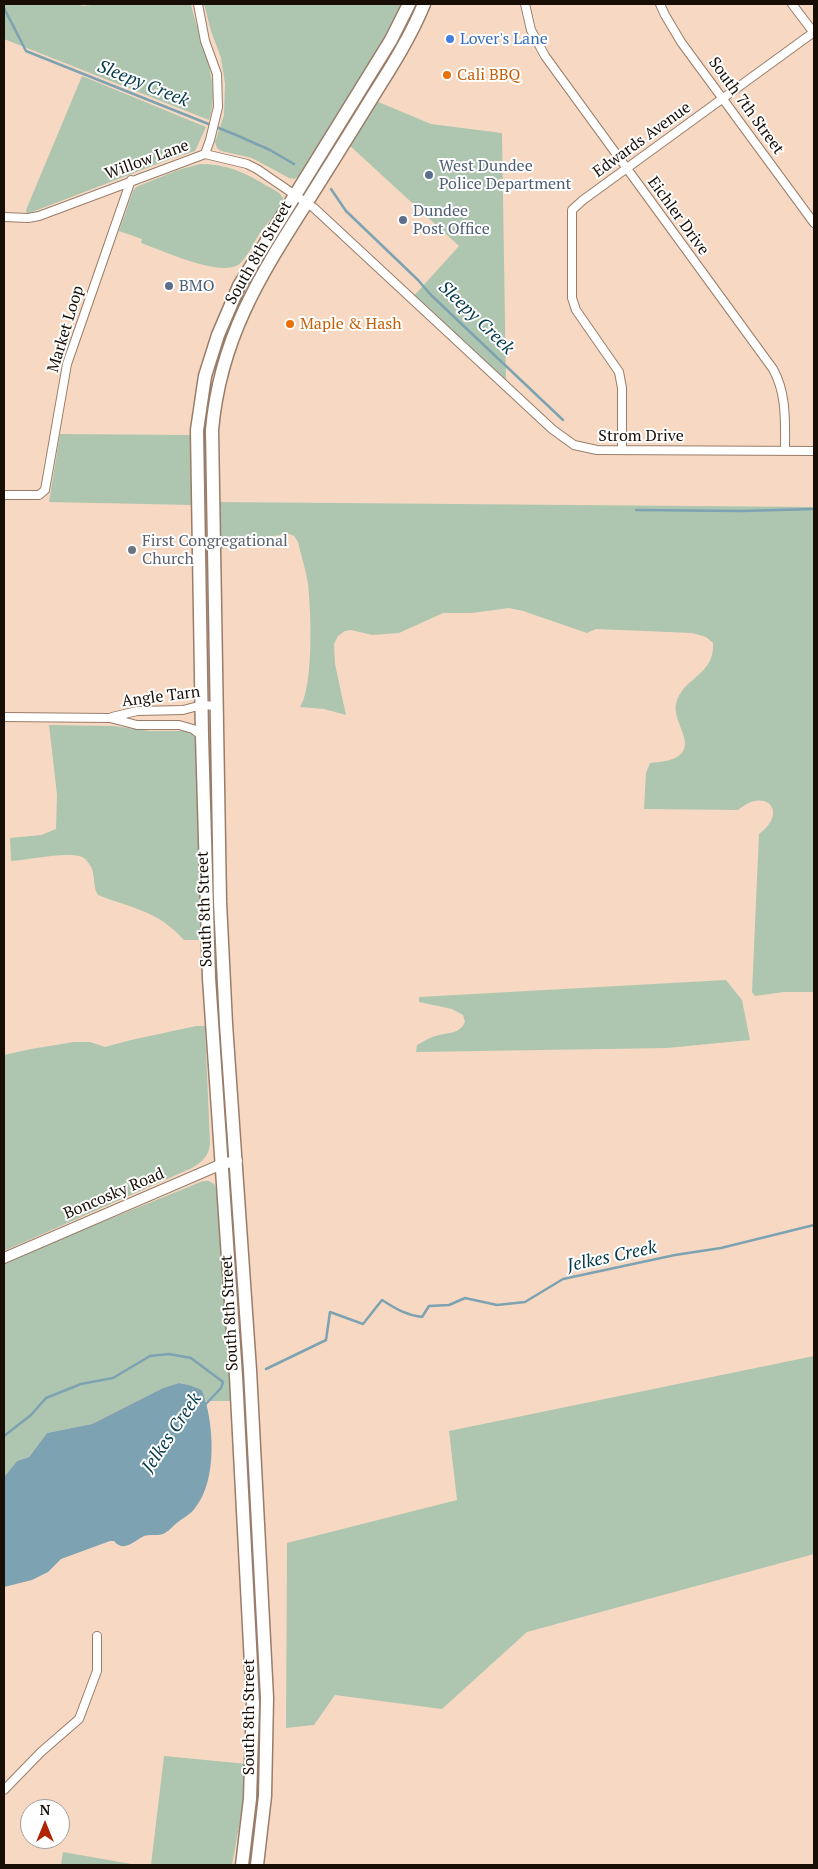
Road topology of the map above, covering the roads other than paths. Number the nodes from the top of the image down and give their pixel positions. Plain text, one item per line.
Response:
1 (198, 4) edge
2 (410, 4) edge
3 (424, 4) edge
4 (526, 4) edge
5 (660, 4) edge
6 (792, 4) edge
7 (814, 32) edge
8 (723, 98) junction
9 (205, 154) junction
10 (626, 168) junction
11 (131, 180) junction
12 (294, 196) junction
13 (306, 203) junction
14 (4, 217) edge
15 (814, 223) edge
16 (622, 450) junction
17 (785, 450) junction
18 (814, 451) edge
19 (4, 495) edge
20 (202, 705) junction
21 (216, 706) junction
22 (4, 717) edge
23 (110, 718) junction
24 (202, 736) junction
25 (237, 1161) junction
26 (222, 1164) junction
27 (4, 1258) edge
28 (97, 1636) dead end
29 (4, 1790) edge
30 (242, 1865) edge
31 (257, 1865) edge

1 - 9 street
2 - 12 main road, South 8th Street
3 - 13 main road, South 8th Street
4 - 10 street, Eichler Drive
5 - 8 street, South 7th Street
6 - 7 street
7 - 8 street, Edwards Avenue
8 - 10 street, Edwards Avenue
8 - 15 street, South 7th Street
9 - 11 street, Willow Lane
9 - 12 street, Willow Lane
10 - 16 street, Edwards Avenue
10 - 17 street, Eichler Drive
11 - 14 street, Willow Lane
11 - 19 street, Market Loop
12 - 13 street, Strom Drive
12 - 20 main road, South 8th Street
13 - 16 street, Strom Drive
13 - 21 main road, South 8th Street
16 - 17 street, Strom Drive
17 - 18 street, Strom Drive
20 - 21 street, Angle Tarn
20 - 23 street, Angle Tarn
20 - 24 main road, South 8th Street
21 - 25 main road, South 8th Street
22 - 23 street, Angle Tarn
23 - 24 street, Angle Tarn
24 - 26 main road, South 8th Street
25 - 26 street, Boncosky Road
25 - 31 main road, South 8th Street
26 - 27 street, Boncosky Road
26 - 30 main road, South 8th Street
28 - 29 street

